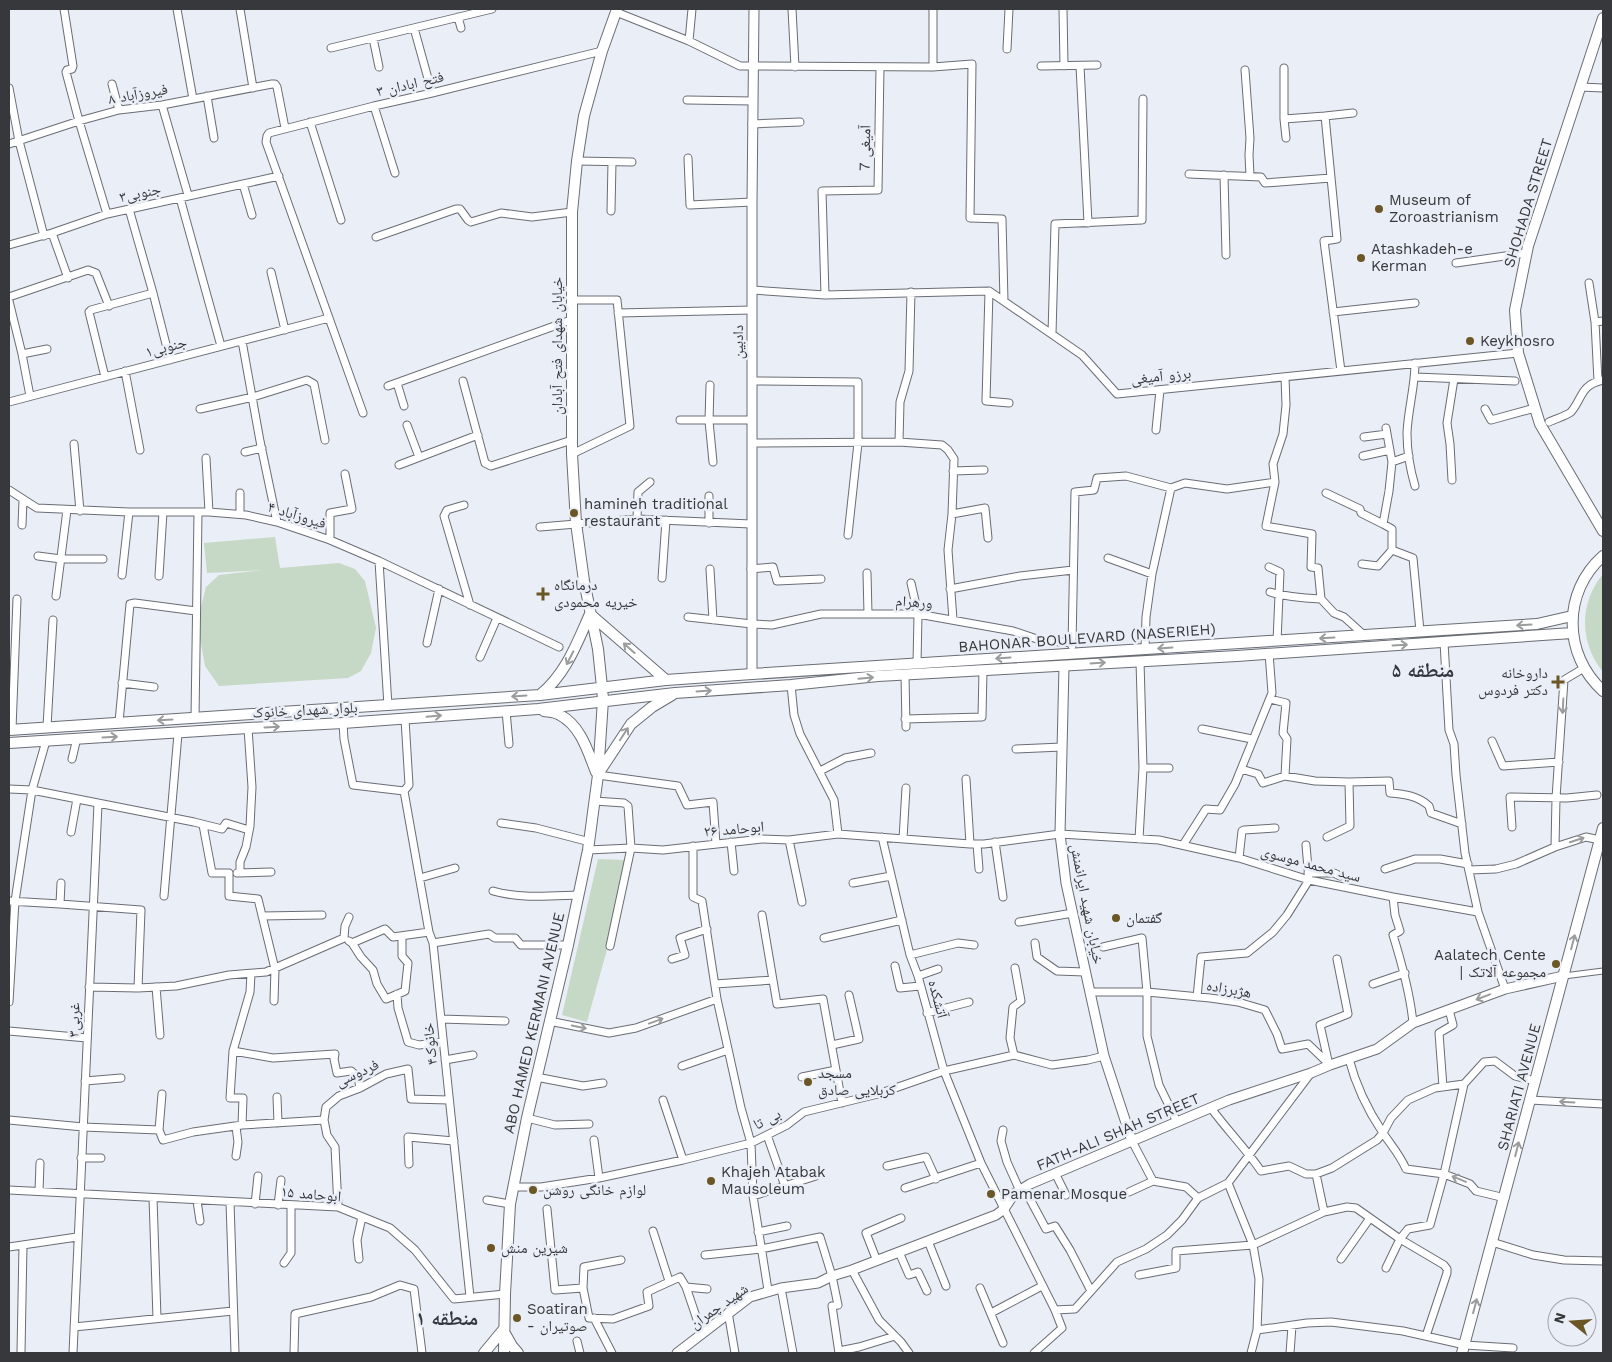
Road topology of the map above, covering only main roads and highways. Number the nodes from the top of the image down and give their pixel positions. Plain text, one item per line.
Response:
1 (616, 10) edge
2 (1603, 18) edge
3 (1603, 531) edge
4 (1603, 556) edge
5 (590, 614) junction
6 (1572, 616) junction
7 (1572, 633) junction
8 (1236, 643) junction
9 (1237, 656) junction
10 (666, 680) junction
11 (602, 686) junction
12 (1603, 691) edge
13 (675, 693) junction
14 (540, 695) junction
15 (603, 700) junction
16 (538, 709) junction
17 (10, 730) edge
18 (9, 743) edge
19 (598, 775) junction
20 (1603, 828) edge
21 (503, 1330) junction
22 (1464, 1349) edge
23 (484, 1353) edge
24 (504, 1353) edge
25 (518, 1353) edge

1 - 5 main road, خیابان شهدای فتح آبادان
2 - 3 main road, SHOHADA STREET
4 - 6 main road
10 -> 5 main road
5 - 11 main road, خیابان شهدای فتح آبادان
5 -> 14 main road
6 - 7 main road
6 -> 8 main road, BAHONAR BOULEVARD (NASERIEH)
9 -> 7 main road, BAHONAR BOULEVARD (NASERIEH)
7 - 12 main road
8 - 9 main road
8 -> 10 main road, BAHONAR BOULEVARD (NASERIEH)
13 -> 9 main road, BAHONAR BOULEVARD (NASERIEH)
10 - 11 main road, BAHONAR BOULEVARD (NASERIEH)
11 - 14 main road, بلوار شهدای خانوک
11 - 15 main road, خیابان شهدای فتح آبادان
13 - 15 main road, BAHONAR BOULEVARD (NASERIEH)
19 -> 13 main road
14 -> 17 main road, بلوار شهدای خانوک
15 - 16 main road, بلوار شهدای خانوک
15 - 19 main road, ABO HAMED KERMANI AVENUE
18 -> 16 main road, بلوار شهدای خانوک
16 - 19 main road
19 - 21 main road, ABO HAMED KERMANI AVENUE
22 -> 20 main road, SHARIATI AVENUE
21 - 23 main road
21 - 24 main road, ABO HAMED KERMANI AVENUE
21 - 25 main road

